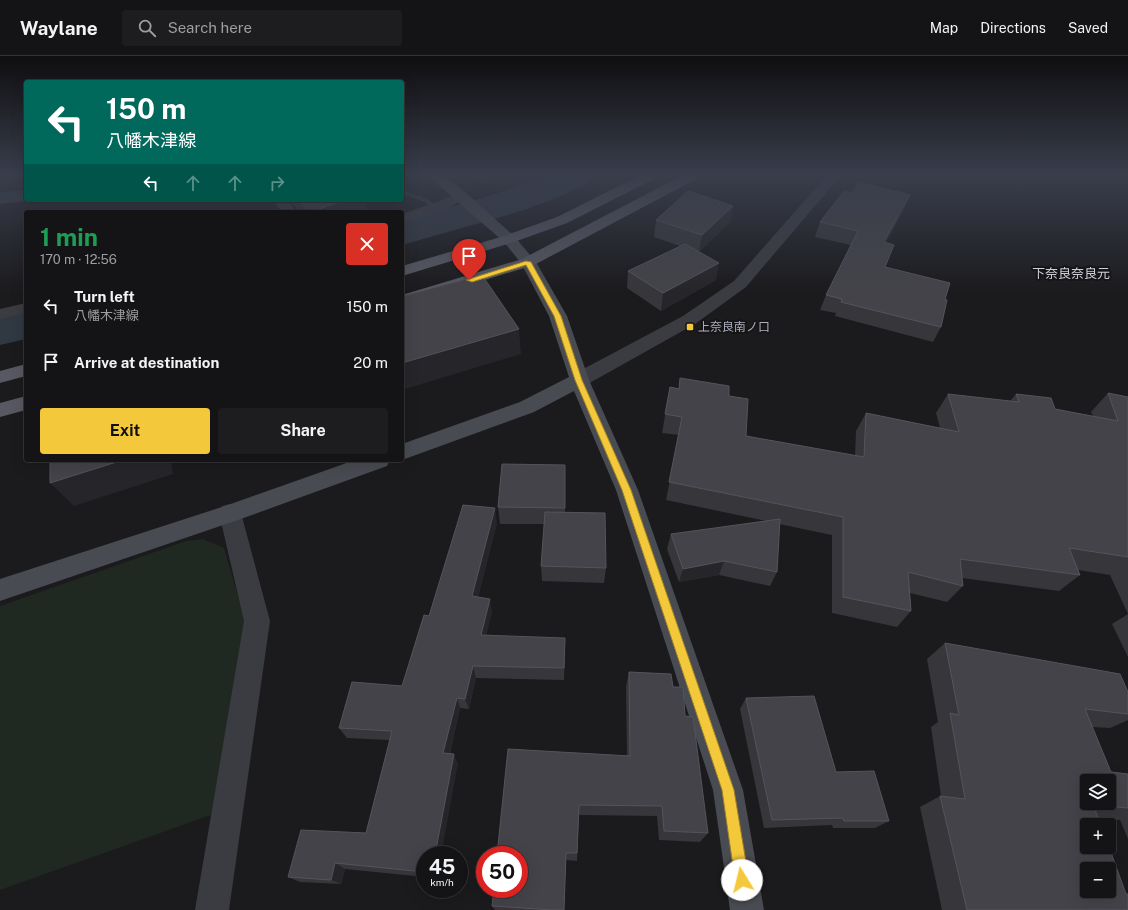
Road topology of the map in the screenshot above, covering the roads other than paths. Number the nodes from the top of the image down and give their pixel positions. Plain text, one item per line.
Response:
1 (417, 214) edge
2 (481, 214) edge
3 (574, 214) edge
4 (619, 214) edge
5 (799, 214) edge
6 (404, 218) edge
7 (509, 239) junction
8 (528, 262) junction
9 (404, 271) edge
10 (404, 299) edge
11 (24, 308) edge
12 (0, 314) edge
13 (24, 371) edge
14 (0, 377) edge
15 (578, 380) junction
16 (24, 404) edge
17 (0, 410) edge
18 (404, 451) edge
19 (373, 462) edge
20 (230, 513) junction
21 (0, 590) edge
22 (212, 910) edge
23 (746, 910) edge

1 - 6 street
2 - 7 main road
3 - 7 main road
4 - 8 main road
5 - 15 street
7 - 8 main road
7 - 9 main road
8 - 10 main road
8 - 15 main road
11 - 12 street
13 - 14 main road
15 - 18 main road
15 - 23 main road
16 - 17 main road
19 - 20 main road
20 - 21 main road
20 - 22 street

